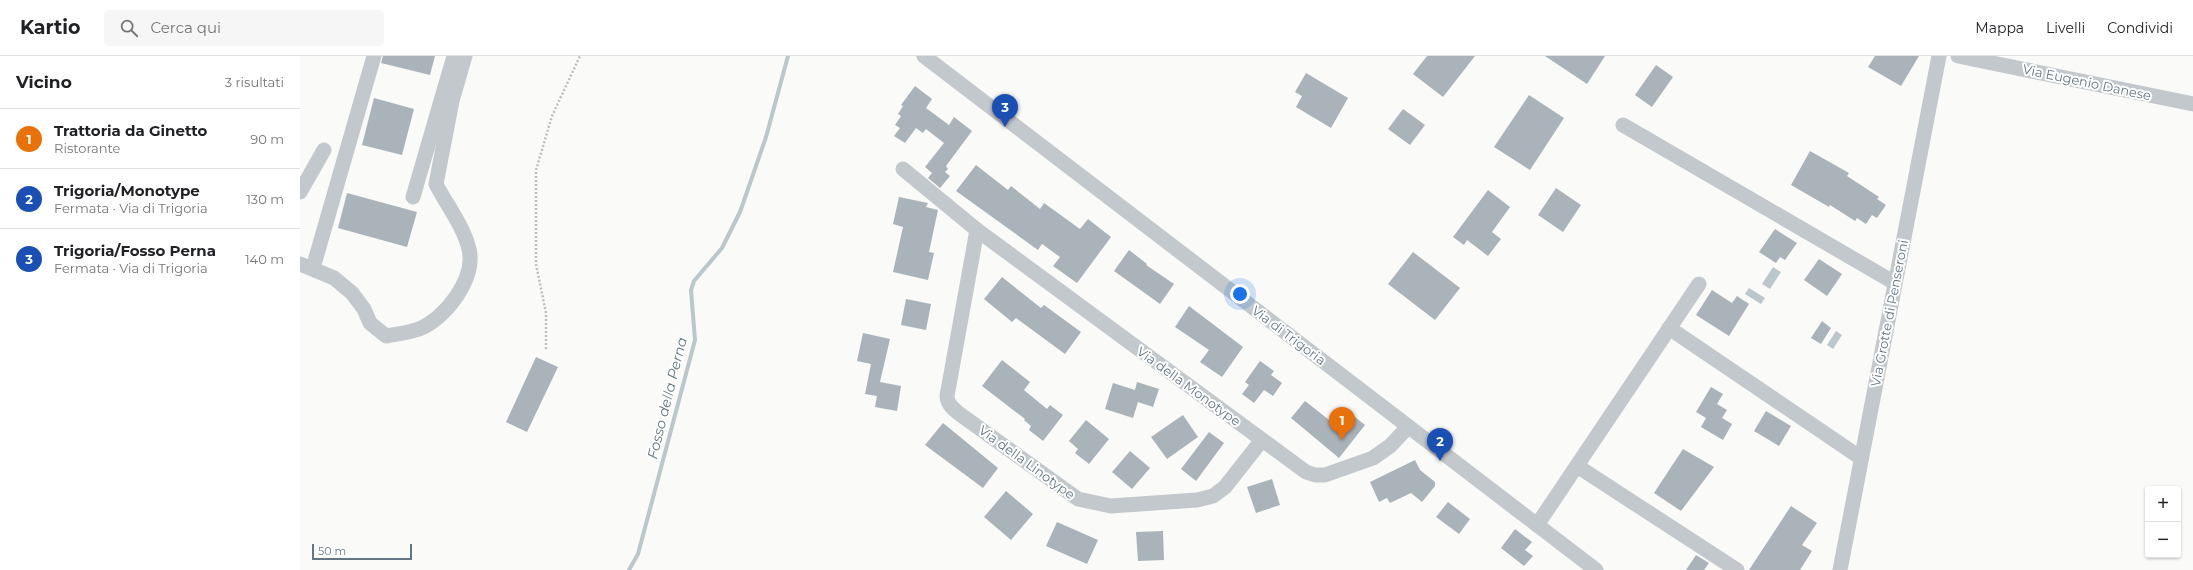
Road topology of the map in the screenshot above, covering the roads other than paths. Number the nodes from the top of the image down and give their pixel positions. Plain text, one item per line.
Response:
1 (374, 56) edge
2 (454, 56) edge
3 (465, 56) edge
4 (924, 56) edge
5 (1940, 56) edge
6 (1958, 56) edge
7 (2193, 104) edge
8 (1622, 125) dead end
9 (324, 150) dead end
10 (903, 169) dead end
11 (300, 192) edge
12 (413, 197) dead end
13 (977, 230) junction
14 (307, 266) edge
15 (1895, 283) junction
16 (1698, 284) dead end
17 (1669, 328) junction
18 (1408, 426) junction
19 (1262, 440) junction
20 (1861, 458) junction
21 (1577, 466) junction
22 (1537, 525) junction
23 (1596, 570) edge
24 (1737, 570) edge
25 (1840, 570) edge

1 - 14 street
2 - 12 street
3 - 14 street
4 - 18 street, Via di Trigoria
5 - 15 street, Via Grotte di Penseroni
6 - 7 street, Via Eugenio Danese
8 - 15 street
9 - 11 street
10 - 13 street, Via della Monotype
13 - 19 street, Via della Monotype
13 - 19 street, Via della Linotype
15 - 20 street, Via Grotte di Penseroni
16 - 17 street
17 - 20 street
17 - 21 street
18 - 19 street, Via della Monotype
18 - 22 street, Via di Trigoria
20 - 25 street, Via Grotte di Penseroni
21 - 22 street
21 - 24 street
22 - 23 street, Via di Trigoria

